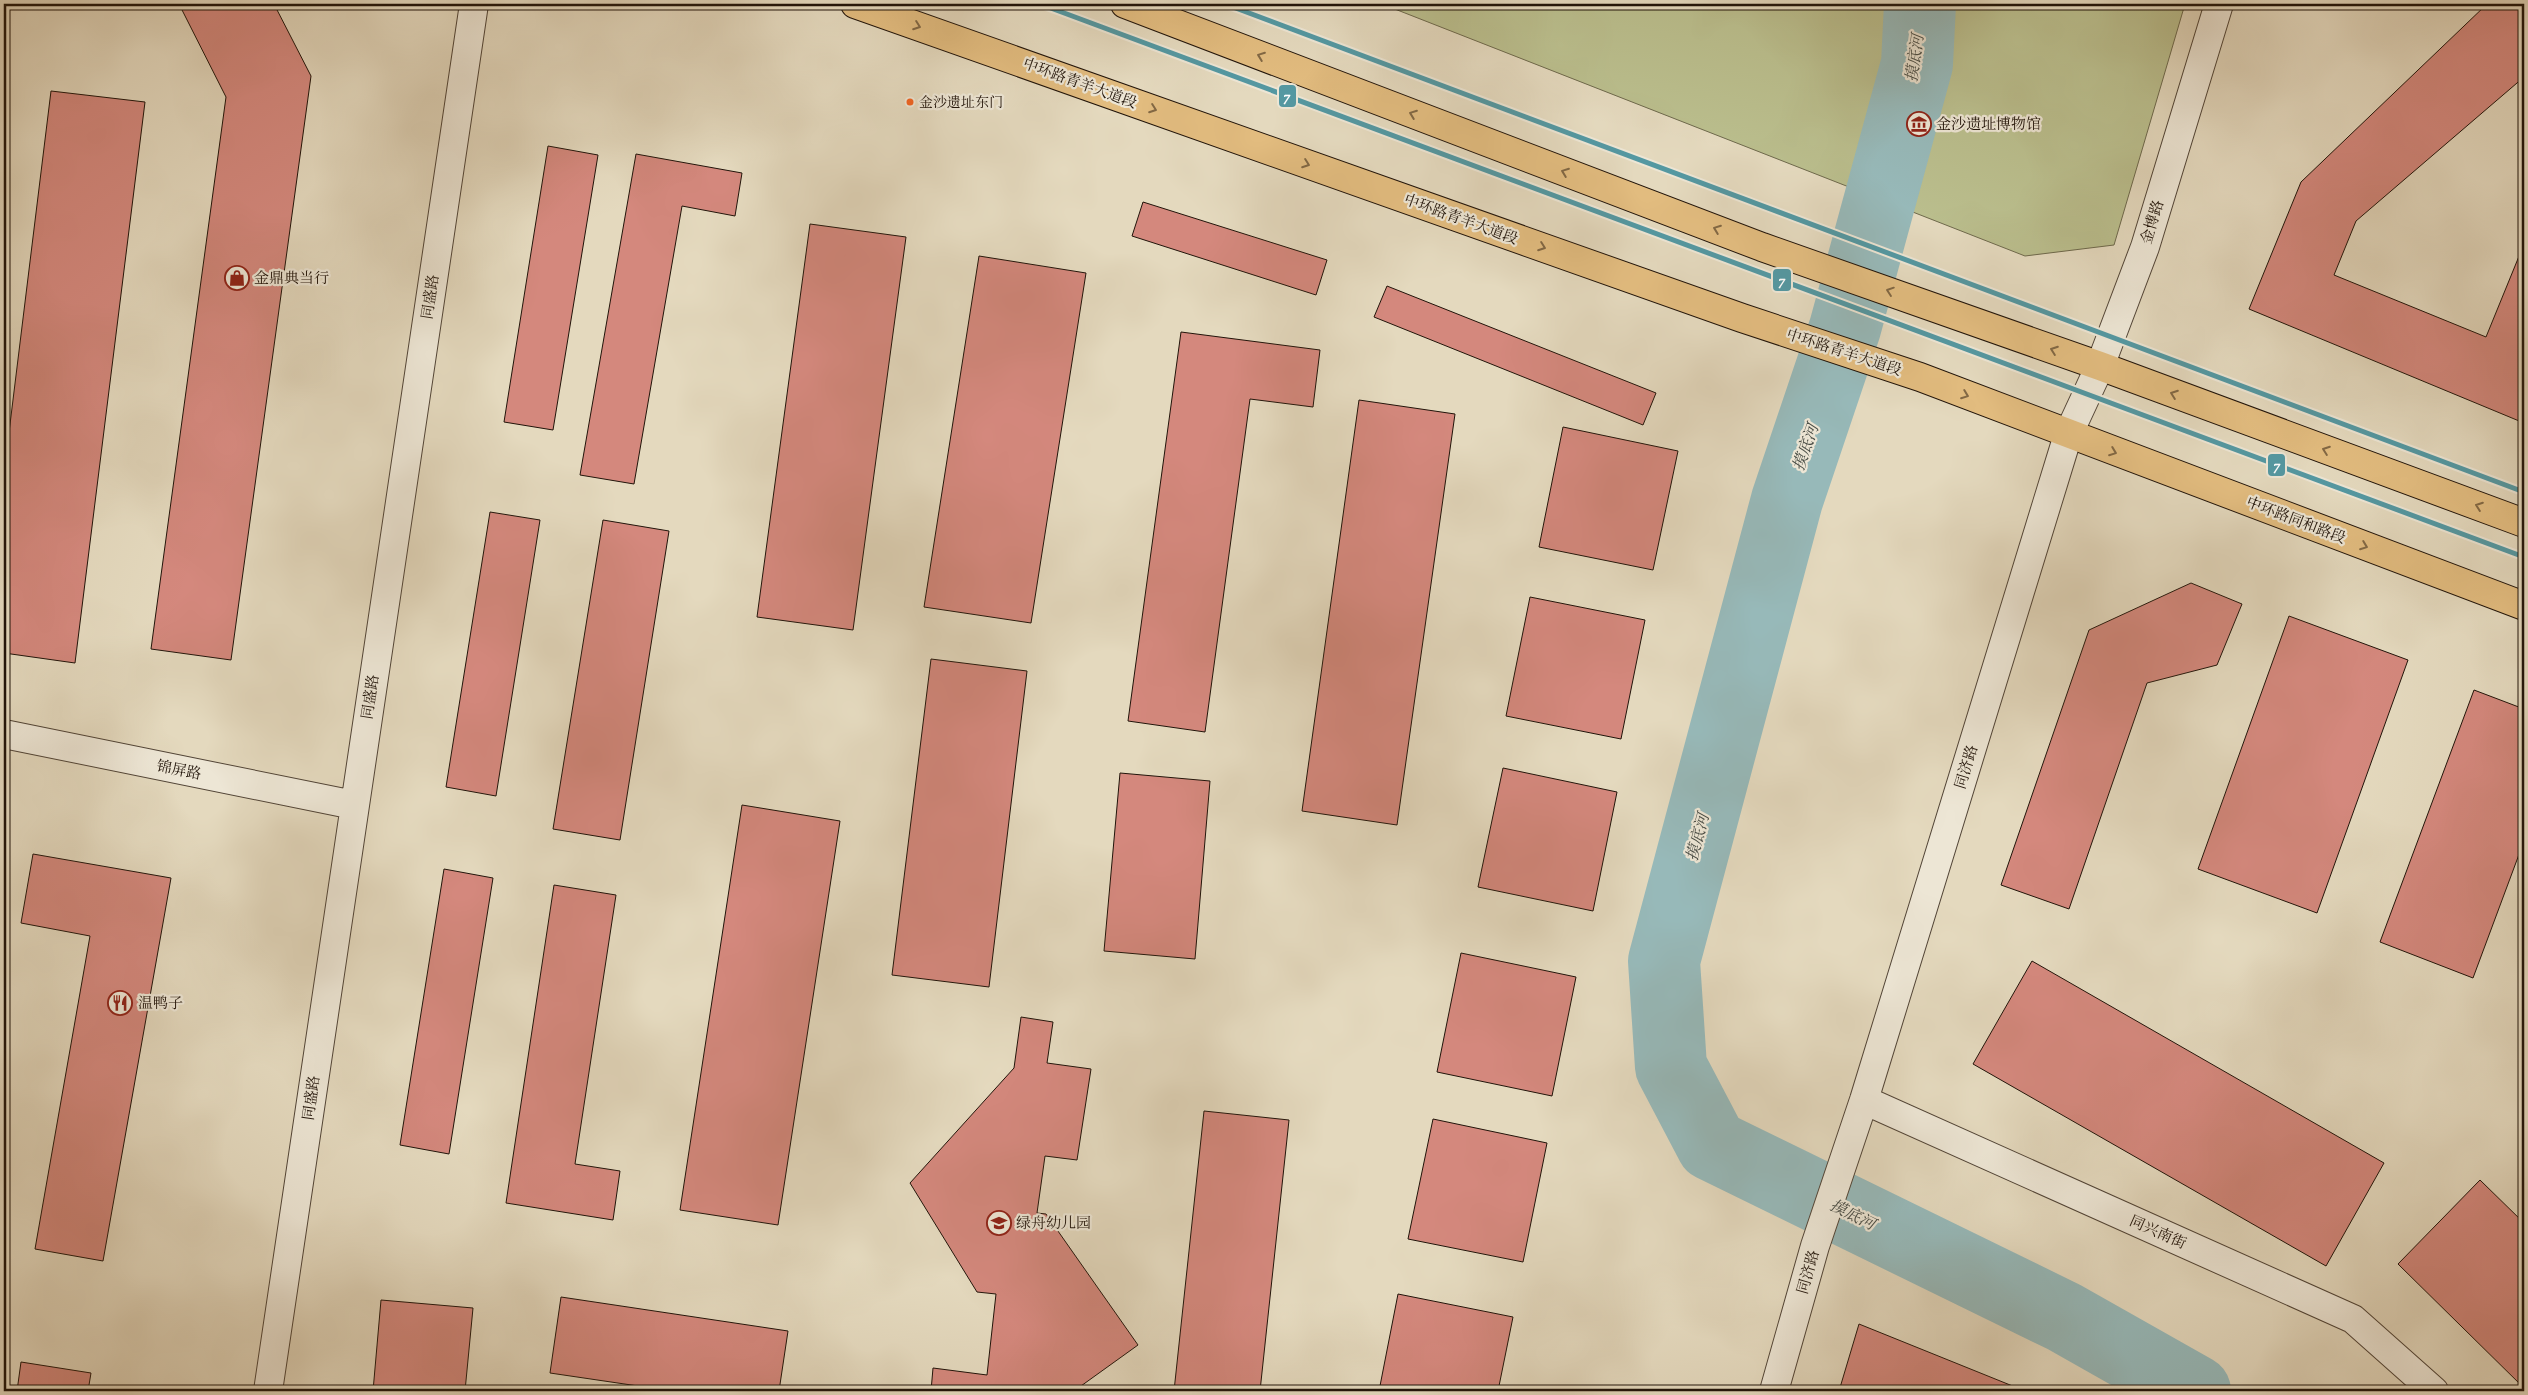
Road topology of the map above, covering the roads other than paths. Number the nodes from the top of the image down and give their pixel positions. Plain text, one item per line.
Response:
1 (474, 4) edge
2 (855, 4) edge
3 (1125, 4) edge
4 (2219, 4) edge
5 (2100, 366) junction
6 (2068, 435) junction
7 (2524, 523) edge
8 (2524, 606) edge
9 (4, 734) edge
10 (354, 805) junction
11 (1864, 1100) junction
12 (268, 1391) edge
13 (1774, 1391) edge
14 (2434, 1391) edge

1 - 10 street, 同盛路
2 -> 6 main road, 中环路青羊大道段
5 -> 3 main road
4 - 5 street, 金博路
5 - 6 street, 金博路
7 -> 5 main road
6 -> 8 main road, 中环路同和路段
6 - 11 street, 同济路
9 - 10 street, 锦屏路
10 - 12 street, 同盛路
11 - 13 street, 同济路
11 - 14 street, 同兴南街

